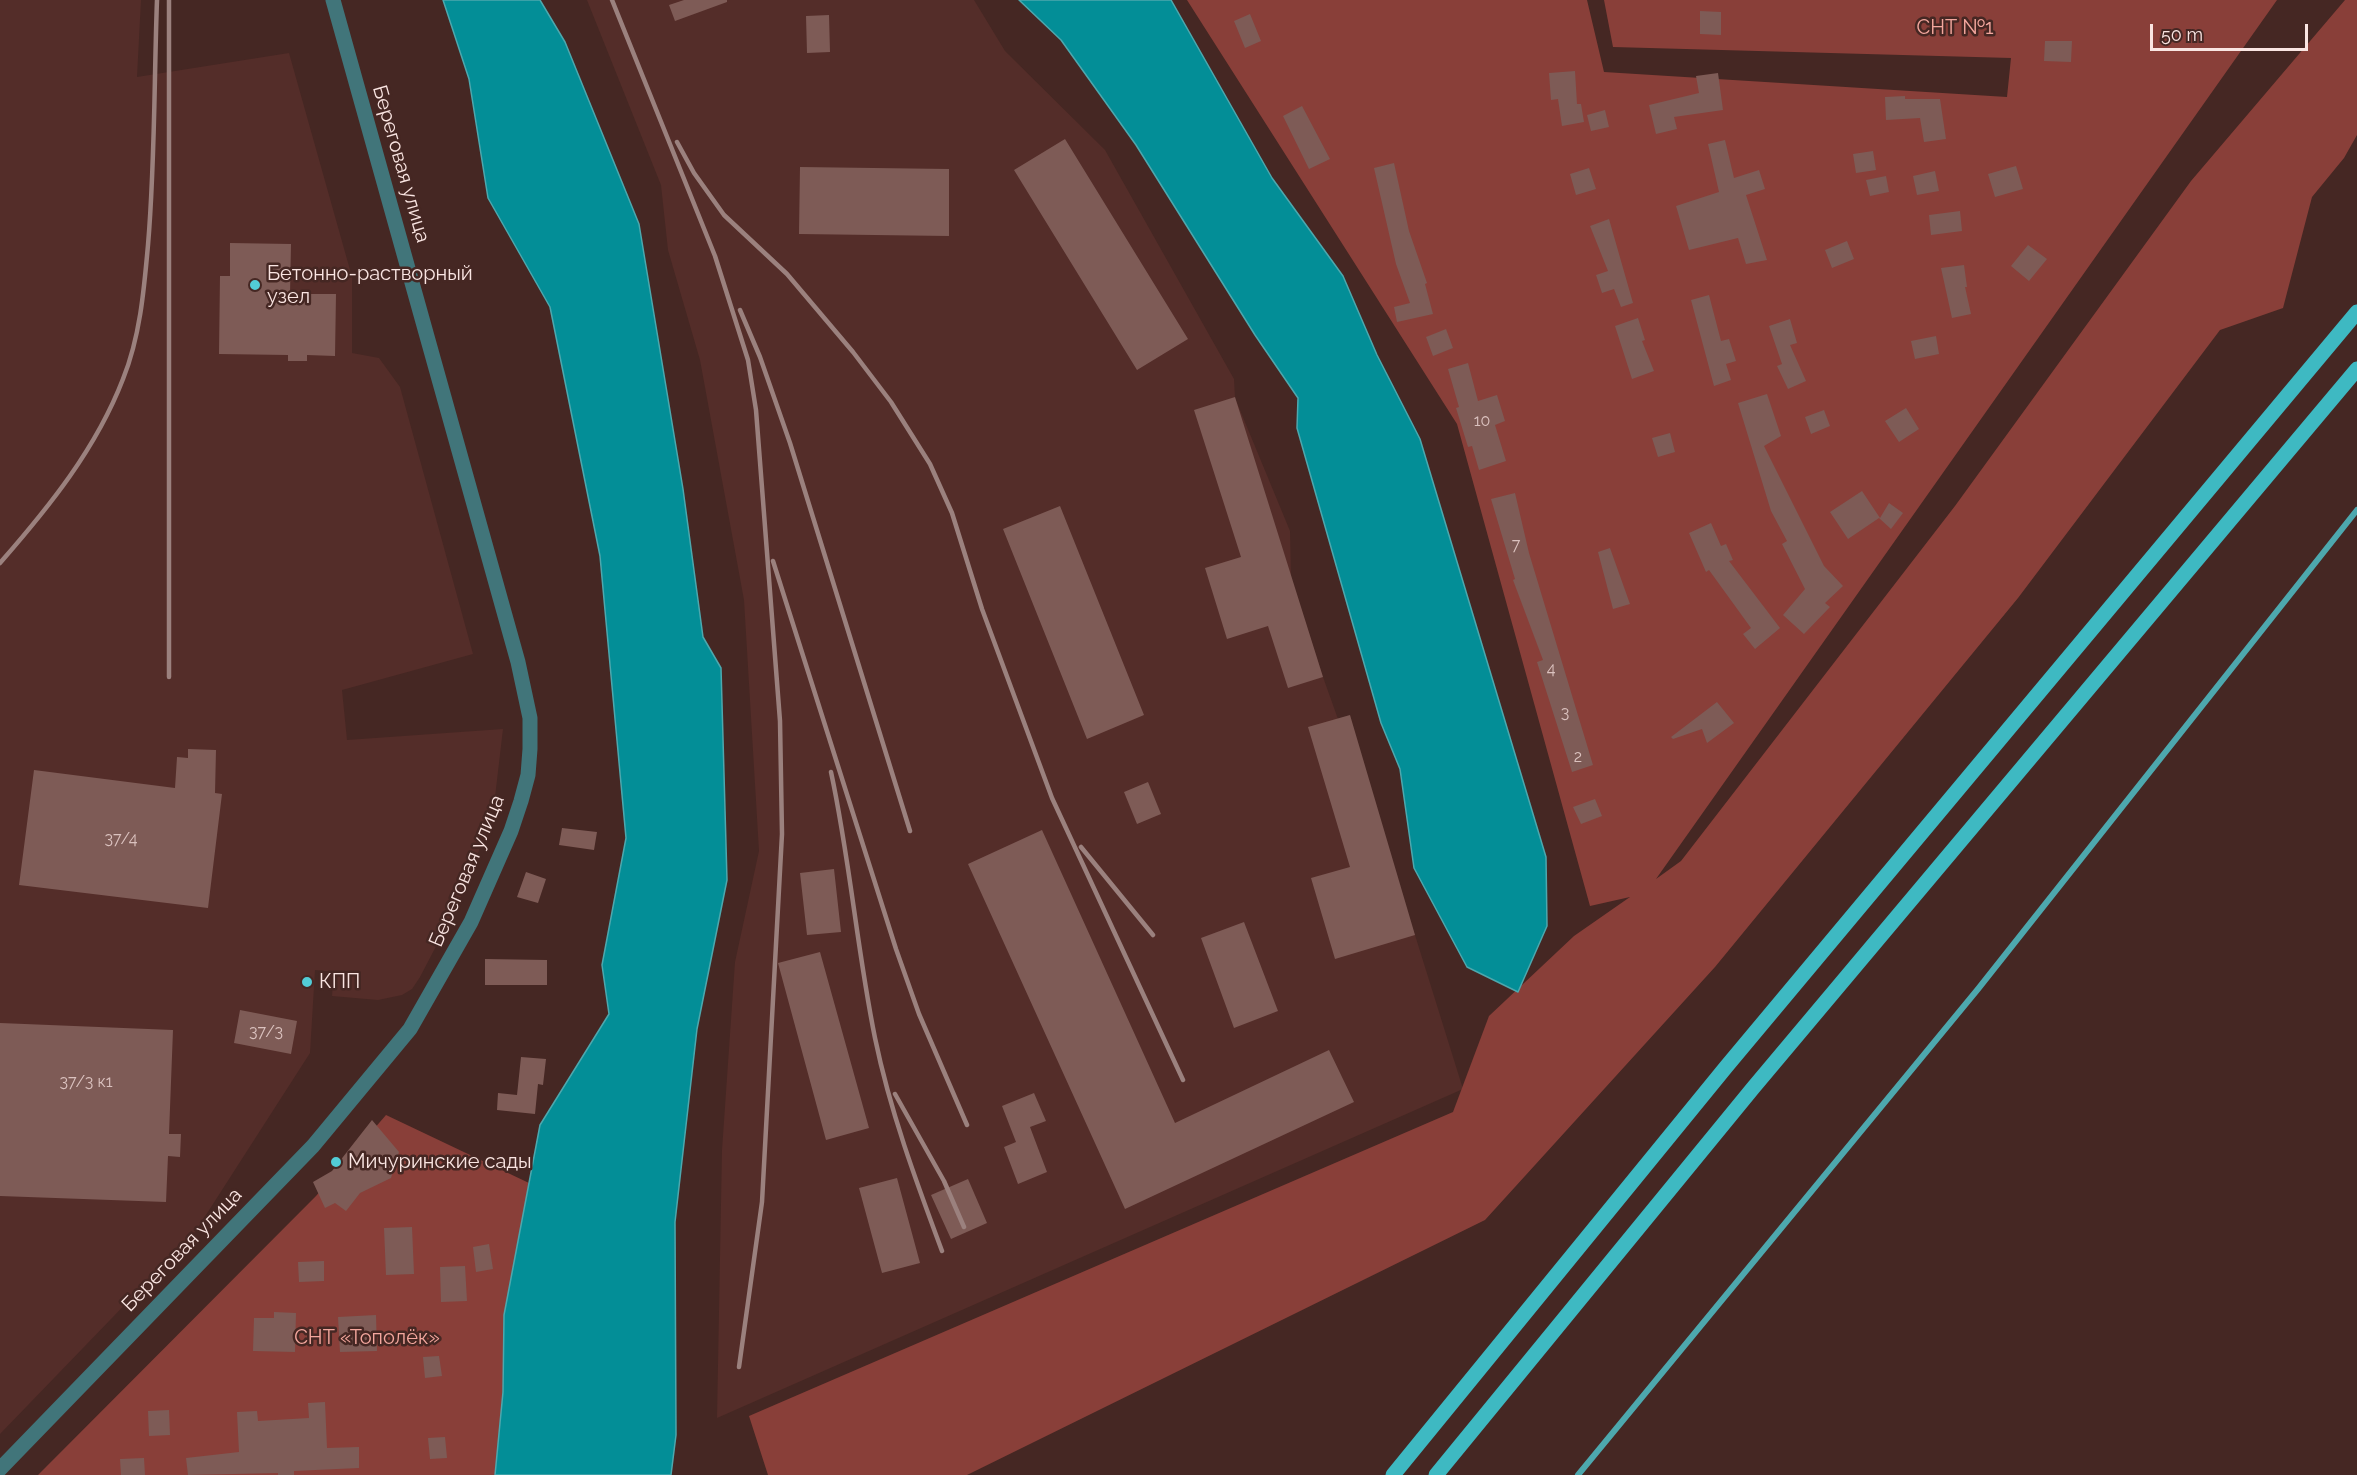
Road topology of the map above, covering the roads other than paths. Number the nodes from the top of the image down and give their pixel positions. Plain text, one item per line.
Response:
1 (333, 0) edge
2 (2357, 312) edge
3 (2357, 369) edge
4 (0, 1469) edge
5 (1393, 1475) edge
6 (1436, 1475) edge

1 - 4 street, Береговая улица
2 - 5 main road
3 - 6 main road

